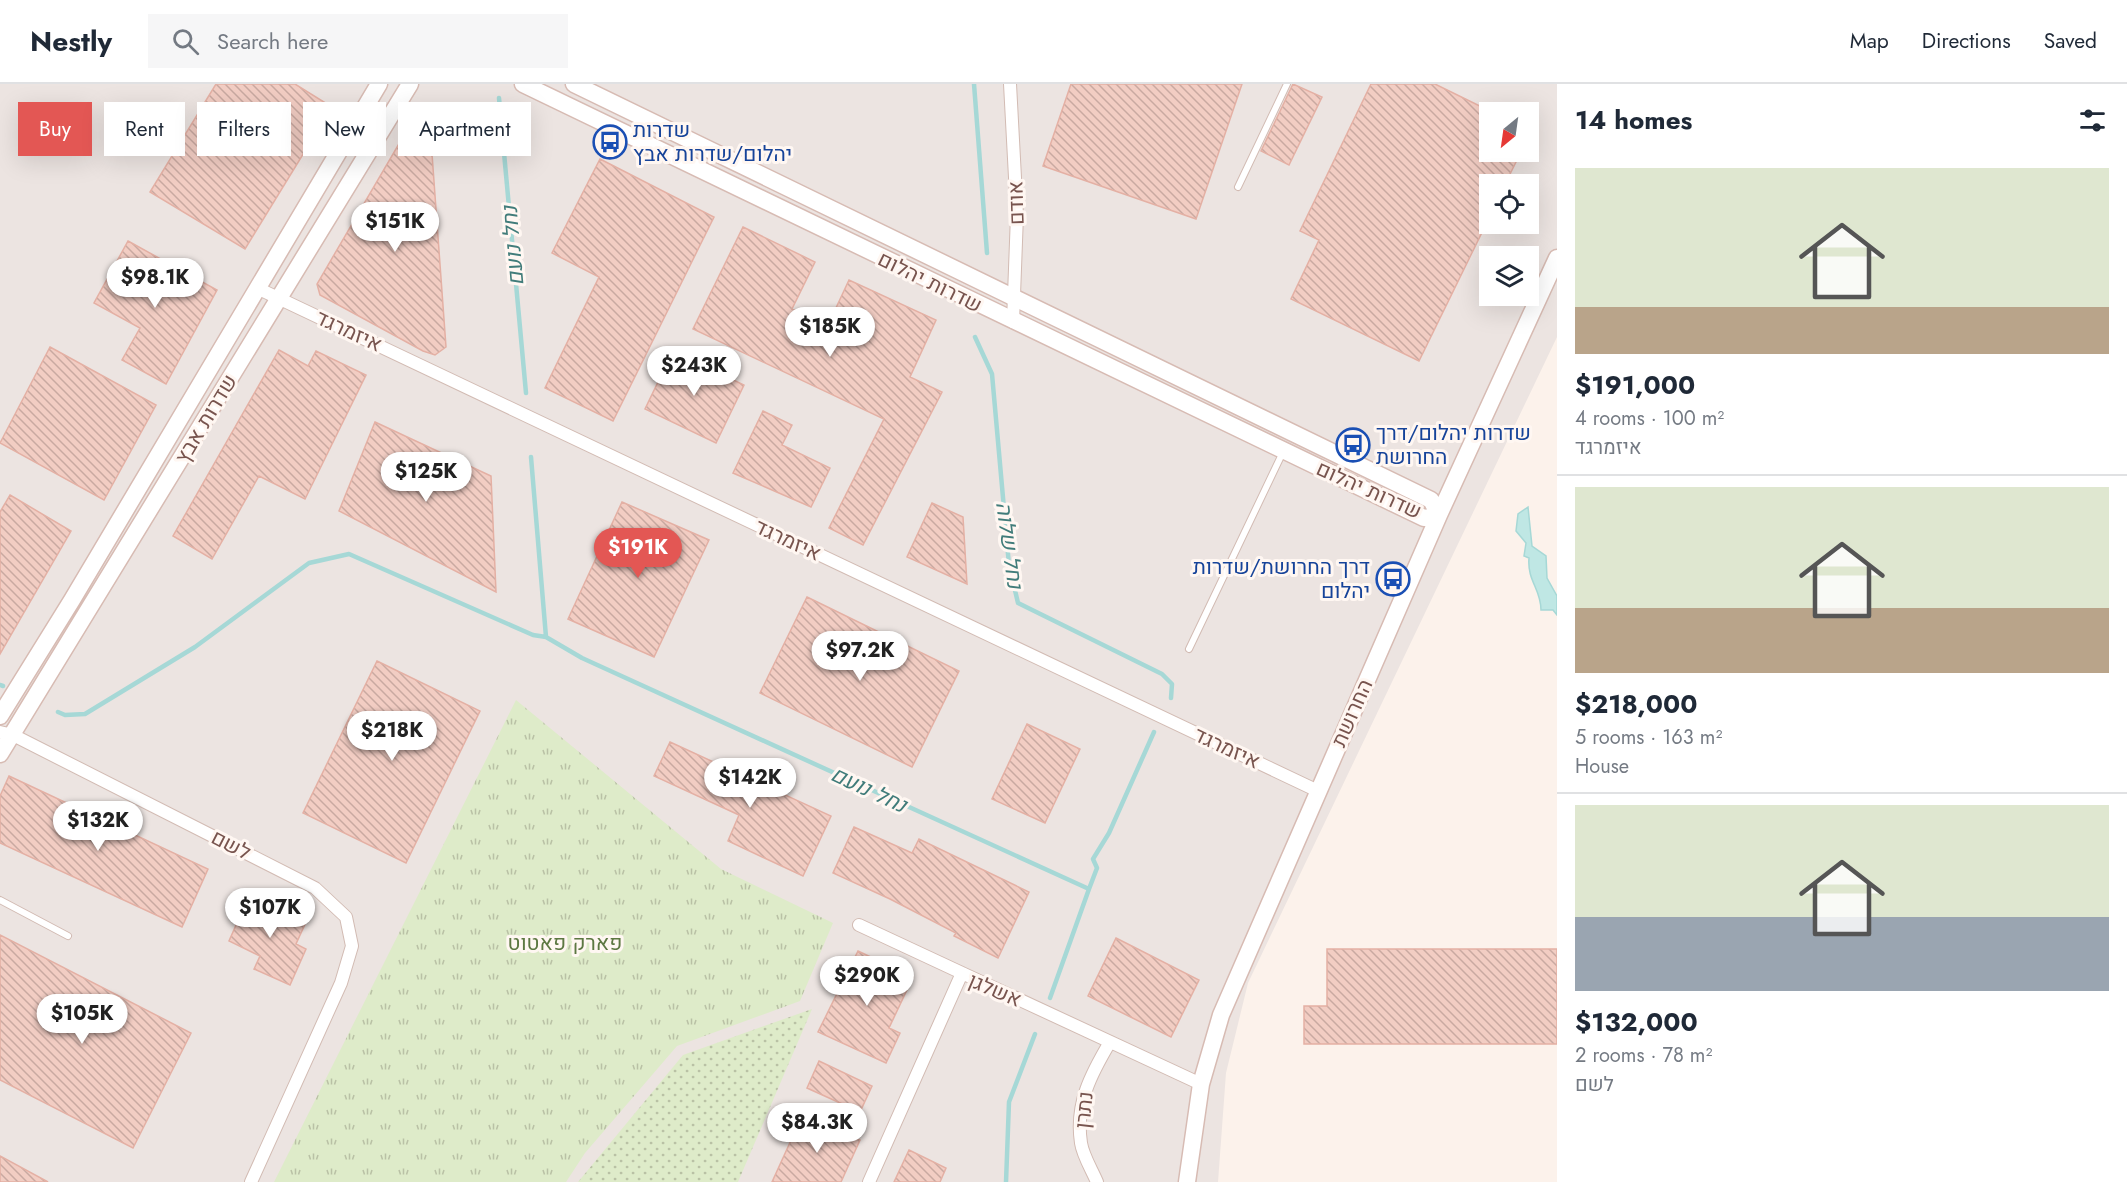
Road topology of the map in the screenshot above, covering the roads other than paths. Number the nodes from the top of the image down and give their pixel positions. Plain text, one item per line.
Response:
1 (379, 84) edge
2 (410, 84) edge
3 (523, 84) edge
4 (574, 84) edge
5 (1010, 84) edge
6 (1287, 84) edge
7 (1239, 187) dead end
8 (1557, 258) edge
9 (257, 288) junction
10 (279, 299) junction
11 (1014, 299) junction
12 (1013, 321) junction
13 (1284, 451) junction
14 (1439, 515) junction
15 (1190, 649) dead end
16 (0, 718) edge
17 (6, 734) edge
18 (0, 754) edge
19 (1318, 791) junction
20 (0, 900) edge
21 (859, 925) dead end
22 (68, 936) dead end
23 (962, 973) junction
24 (1110, 1042) junction
25 (1202, 1084) junction
26 (252, 1182) edge
27 (869, 1182) edge
28 (1097, 1182) edge
29 (1187, 1182) edge

1 - 9 street, שדרות אבץ
2 - 10 street, שדרות אבץ
3 - 12 street, שדרות יהלום
4 - 11 street, שדרות יהלום
5 - 11 street, אודם
6 - 7 lane
8 - 14 street, החרושת
9 - 10 street, איזמרגד
9 - 16 street, שדרות אבץ
10 - 17 street, שדרות אבץ
10 - 19 street, איזמרגד
11 - 12 street, אודם
11 - 14 street, שדרות יהלום
12 - 13 street, שדרות יהלום
13 - 14 street, שדרות יהלום
13 - 15 lane
14 - 19 street, החרושת
16 - 17 street, לשם
17 - 18 street, שדרות אבץ
17 - 26 street, לשם
19 - 25 street, החרושת
20 - 22 lane
21 - 23 street
23 - 24 street, אשלגן
23 - 27 street, אשלגן
24 - 25 street, אשלגן
24 - 28 street, נתרן
25 - 29 street, החרושת

